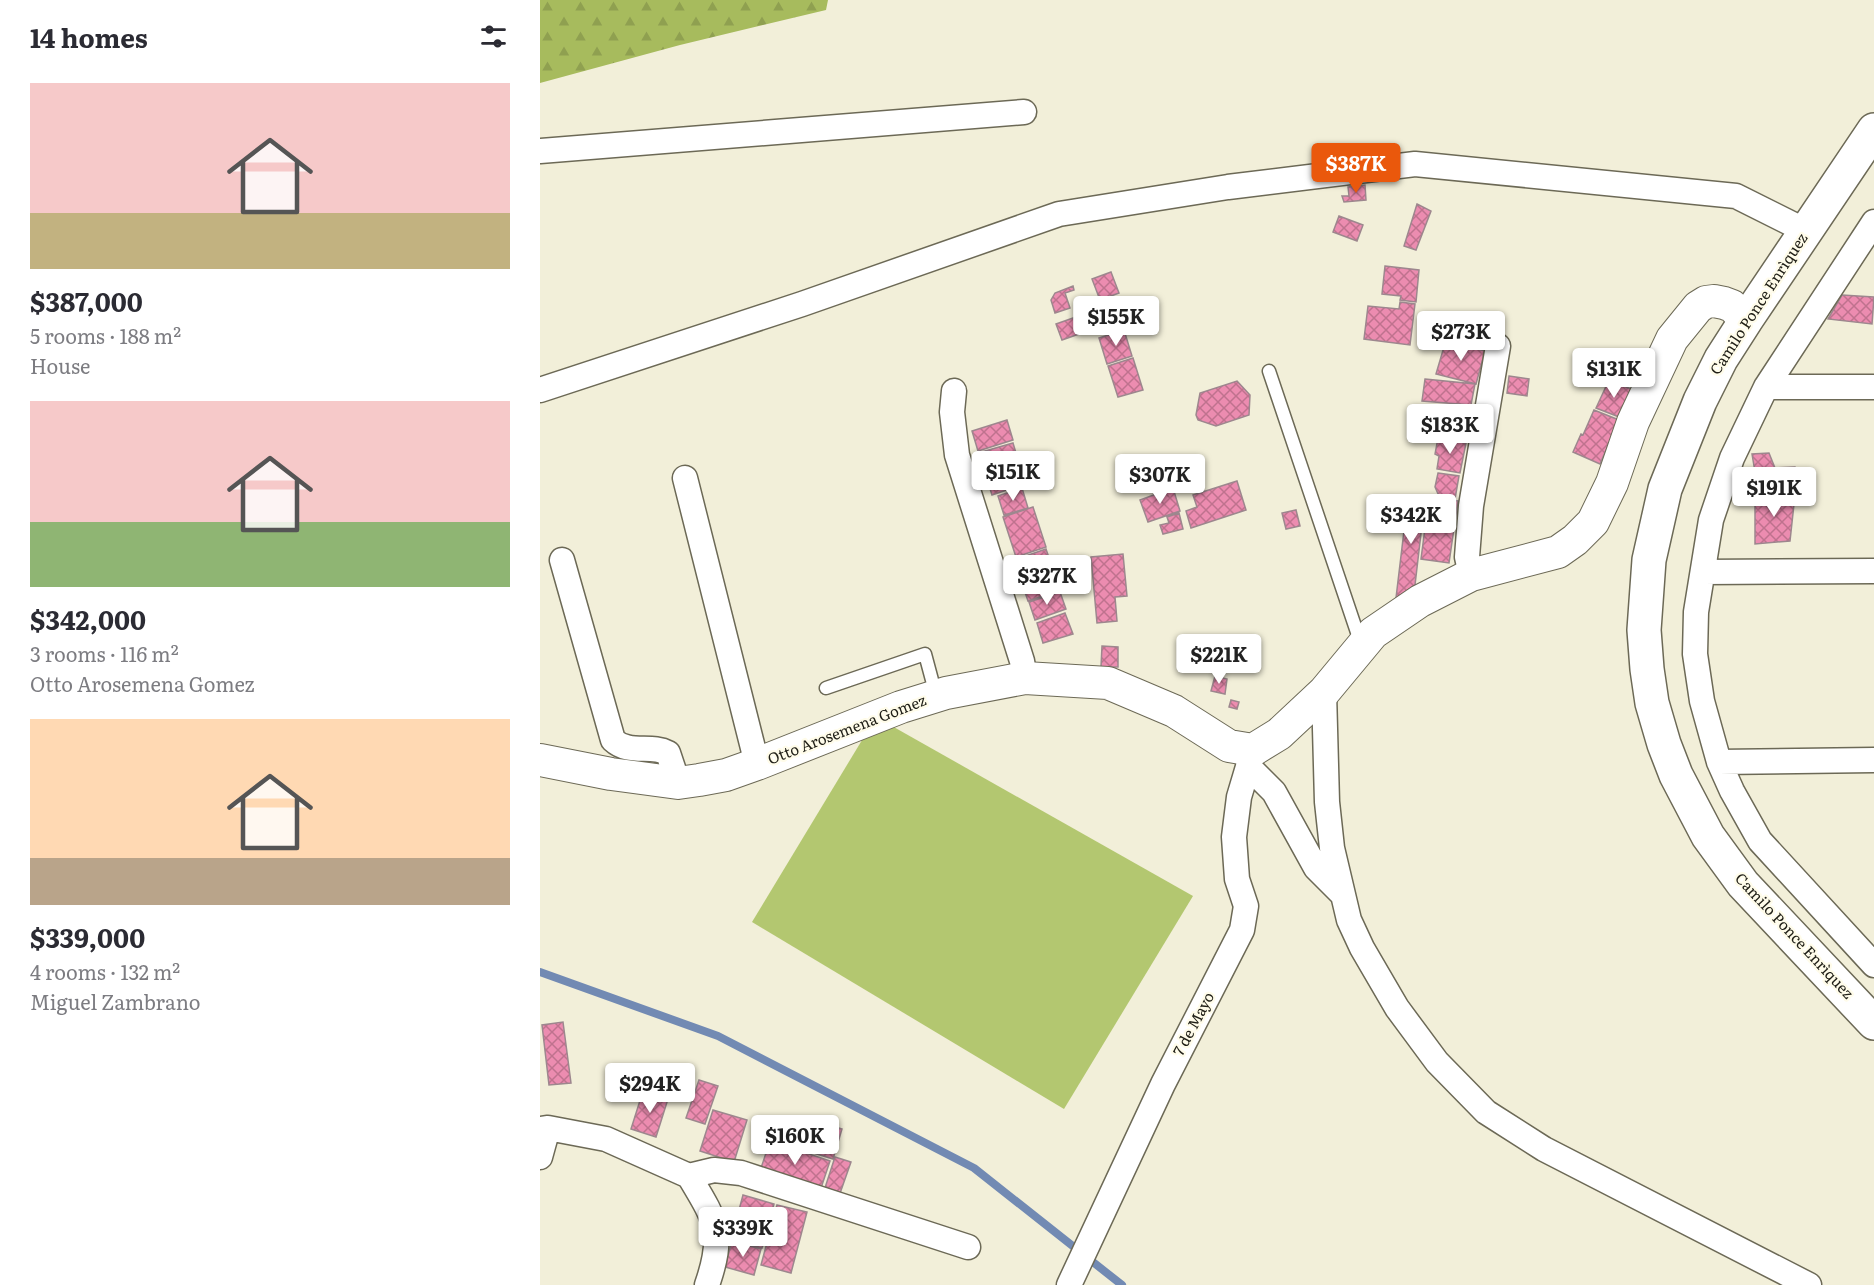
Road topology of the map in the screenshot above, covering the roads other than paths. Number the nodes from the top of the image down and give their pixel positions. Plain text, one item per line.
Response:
1 (1024, 112) dead end
2 (1874, 130) edge
3 (540, 151) edge
4 (1874, 222) edge
5 (1806, 231) junction
6 (1746, 320) junction
7 (1498, 346) dead end
8 (1269, 371) dead end
9 (1766, 387) junction
10 (1874, 387) edge
11 (540, 390) edge
12 (954, 391) dead end
13 (685, 478) dead end
14 (562, 560) dead end
15 (1874, 571) edge
16 (1703, 572) junction
17 (1470, 575) junction
18 (1362, 648) junction
19 (1025, 678) junction
20 (826, 688) dead end
21 (1324, 692) junction
22 (936, 697) junction
23 (1251, 758) junction
24 (540, 760) edge
25 (1874, 760) edge
26 (1719, 762) junction
27 (757, 764) junction
28 (678, 783) junction
29 (1343, 895) junction
30 (1874, 965) edge
31 (1874, 1023) edge
32 (544, 1129) edge
33 (540, 1157) edge
34 (689, 1176) junction
35 (968, 1247) dead end
36 (714, 1283) edge
37 (1069, 1285) edge
38 (1809, 1285) edge

1 - 3 street
2 - 5 main road, Camilo Ponce Enrìquez
4 - 9 street
5 - 6 main road, Camilo Ponce Enrìquez
5 - 11 street
6 - 17 street
6 - 31 main road, Camilo Ponce Enrìquez
7 - 17 street
8 - 18 lane
9 - 10 street
9 - 16 street
12 - 19 street
13 - 27 street
14 - 28 street
15 - 16 street
16 - 26 street
17 - 18 street
18 - 21 street
19 - 22 street, Otto Arosemena Gomez
19 - 23 street, Otto Arosemena Gomez
20 - 22 lane
21 - 23 street
21 - 29 street
22 - 27 street, Otto Arosemena Gomez
23 - 29 street
23 - 37 street, 7 de Mayo
24 - 28 street, Otto Arosemena Gomez
25 - 26 street
26 - 30 street
27 - 28 street, Otto Arosemena Gomez
29 - 38 street
32 - 33 street
32 - 34 street
34 - 35 street
34 - 36 street

